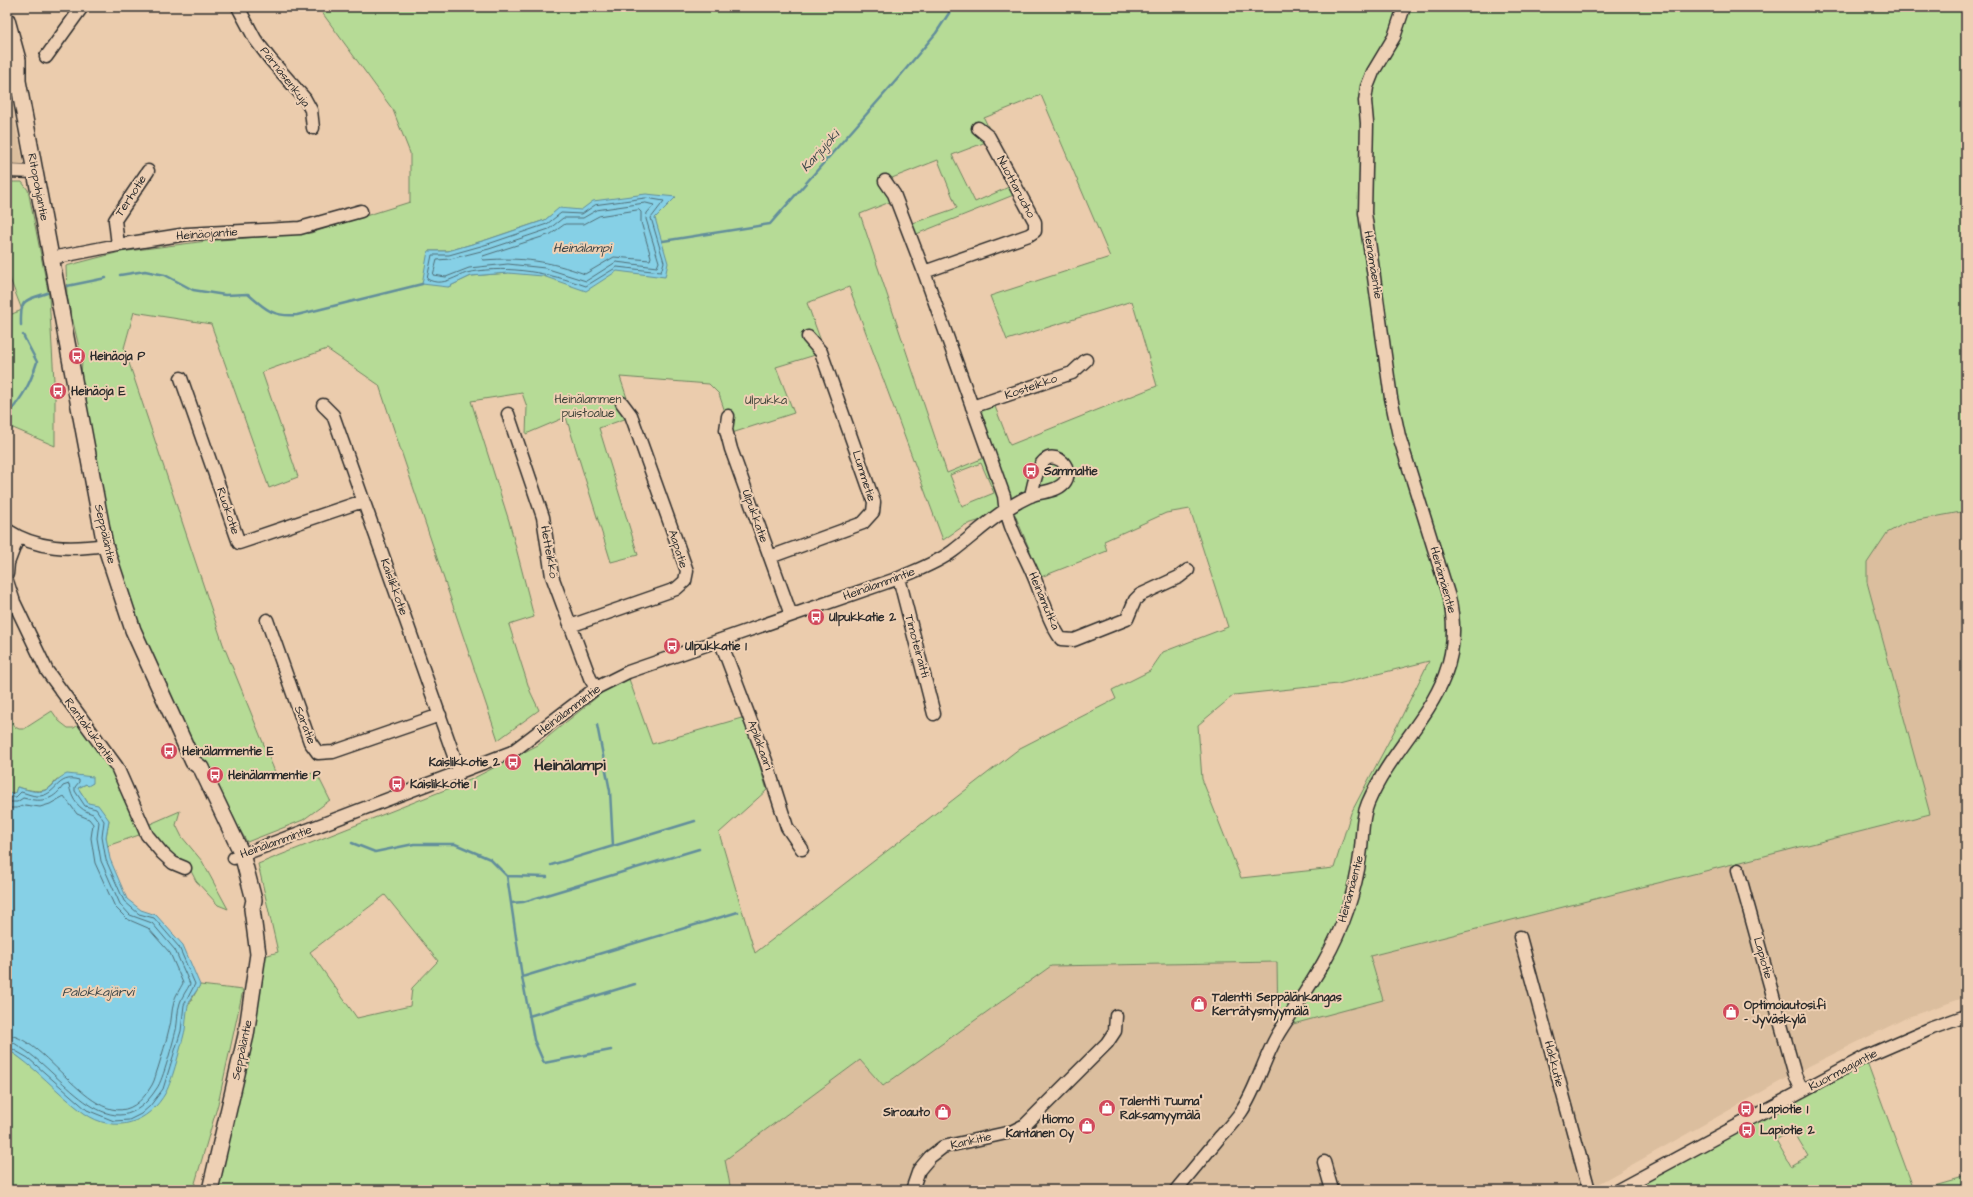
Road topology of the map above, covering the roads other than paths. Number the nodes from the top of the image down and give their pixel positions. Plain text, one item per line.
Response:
1 (82, 7) edge
2 (238, 7) edge
3 (1404, 7) edge
4 (8, 27) edge
5 (46, 57) dead end
6 (313, 128) dead end
7 (978, 128) dead end
8 (7, 171) edge
9 (148, 171) dead end
10 (35, 172) junction
11 (885, 181) dead end
12 (361, 211) dead end
13 (118, 245) junction
14 (52, 258) junction
15 (924, 272) junction
16 (58, 293) joint
17 (808, 337) dead end
18 (1086, 360) dead end
19 (181, 378) dead end
20 (622, 403) dead end
21 (323, 405) dead end
22 (972, 408) junction
23 (508, 414) dead end
24 (728, 416) dead end
25 (1031, 496) dead end
26 (363, 501) junction
27 (1005, 510) junction
28 (7, 530) edge
29 (18, 537) junction
30 (105, 545) junction
31 (770, 557) junction
32 (1188, 570) dead end
33 (7, 574) edge
34 (899, 578) junction
35 (7, 582) edge
36 (791, 615) junction
37 (266, 620) dead end
38 (570, 626) junction
39 (720, 640) junction
40 (596, 688) junction
41 (934, 714) dead end
42 (440, 715) junction
43 (460, 773) junction
44 (802, 849) dead end
45 (238, 856) junction
46 (185, 868) dead end
47 (1738, 870) dead end
48 (1520, 937) dead end
49 (1116, 1016) dead end
50 (1966, 1016) edge
51 (1802, 1091) junction
52 (1324, 1162) dead end
53 (210, 1190) edge
54 (912, 1190) edge
55 (1176, 1190) edge
56 (1332, 1190) edge
57 (1588, 1190) edge
58 (1618, 1190) edge

1 - 5 street
2 - 6 street, Pärnäsenkuja
3 - 55 street, Heinämäentie
4 - 10 main road, Ritopohjantie
7 - 15 street, Nuottaruoho
8 - 10 street
9 - 13 street, Terhotie
10 - 14 main road, Ritopohjantie
11 - 15 street
12 - 13 street, Heinäojantie
13 - 14 street, Heinäojantie
14 - 16 main road, Ritopohjantie
15 - 22 street
16 - 30 main road, Seppäläntie
17 - 31 street, Lummetie
18 - 22 street, Kosteikko
19 - 26 street, Ruokotie
20 - 38 street, Aapatie
21 - 26 street, Kaislikkotie
22 - 27 street
23 - 38 street, Hetteikkö
24 - 31 street, Ulpukkatie
25 - 27 street, Heinälammintie
26 - 42 street, Kaislikkotie
27 - 32 street, Heinämutka
27 - 34 street, Heinälammintie
28 - 29 street
29 - 30 street
29 - 33 street
30 - 45 main road, Seppäläntie
31 - 36 street, Ulpukkatie
34 - 36 street, Heinälammintie
34 - 41 street, Timoteiraitti
35 - 46 street, Rantakukantie
36 - 39 street, Heinälammintie
37 - 42 street, Saratie
38 - 40 street, Hetteikkö
39 - 40 street, Heinälammintie
39 - 44 street, Apilakaari
40 - 43 street, Heinälammintie
42 - 43 street, Kaislikkotie
43 - 45 street, Heinälammintie
45 - 53 main road, Seppäläntie
47 - 51 street, Lapiotie
48 - 57 street, Hakkutie
49 - 54 street, Kankitie
50 - 51 street, Kuormaajantie
51 - 58 street, Kuormaajantie
52 - 56 street

